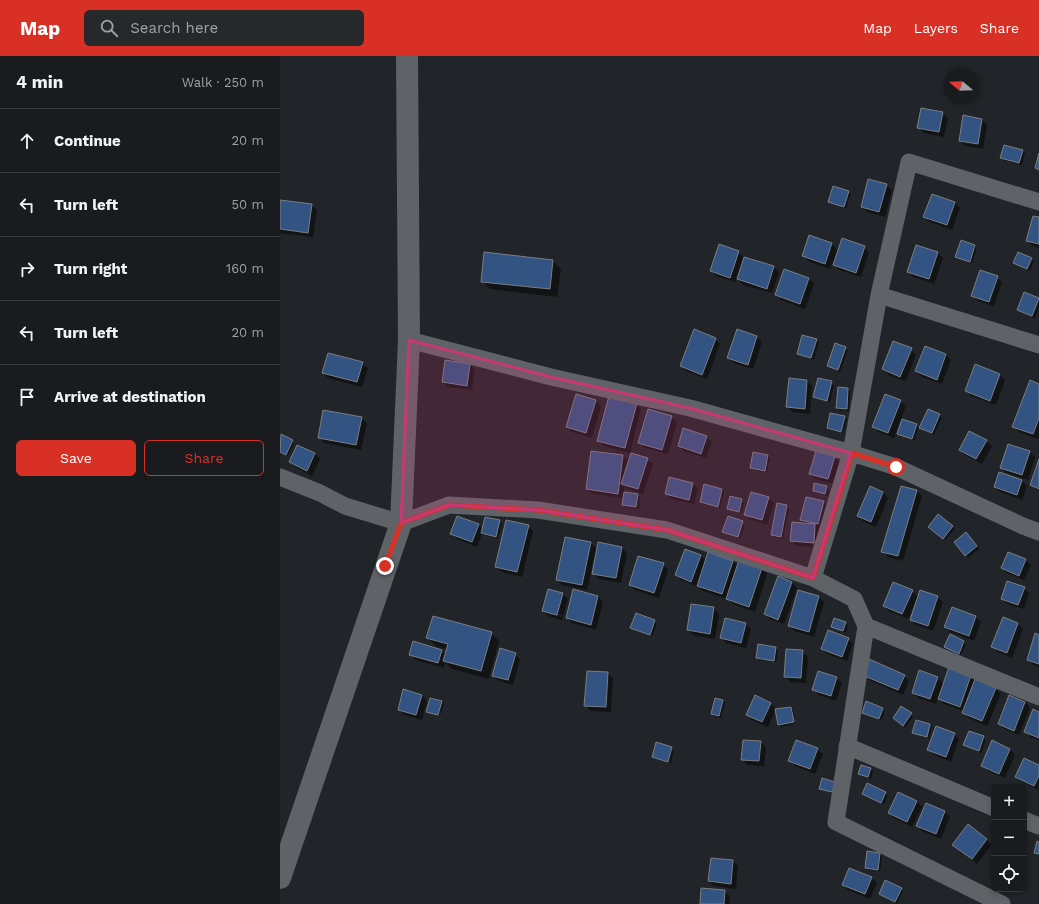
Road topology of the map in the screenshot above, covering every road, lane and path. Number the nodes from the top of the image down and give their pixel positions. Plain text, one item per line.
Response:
1 (407, 56) edge
2 (1039, 202) edge
3 (879, 294) junction
4 (409, 340) junction
5 (1039, 345) edge
6 (852, 453) junction
7 (280, 477) edge
8 (401, 523) junction
9 (1039, 532) edge
10 (813, 578) junction
11 (866, 626) junction
12 (1039, 697) edge
13 (847, 746) junction
14 (991, 807) edge
15 (1027, 821) edge
16 (1039, 826) edge
17 (280, 878) edge
18 (1002, 904) edge

1 - 4 street
2 - 3 street
3 - 5 street
3 - 6 street
4 - 6 street
4 - 8 street
6 - 9 street
6 - 10 street
7 - 8 street
8 - 10 street
8 - 17 street
10 - 11 street
11 - 12 street
11 - 13 street
13 - 14 street
13 - 18 street
15 - 16 street

